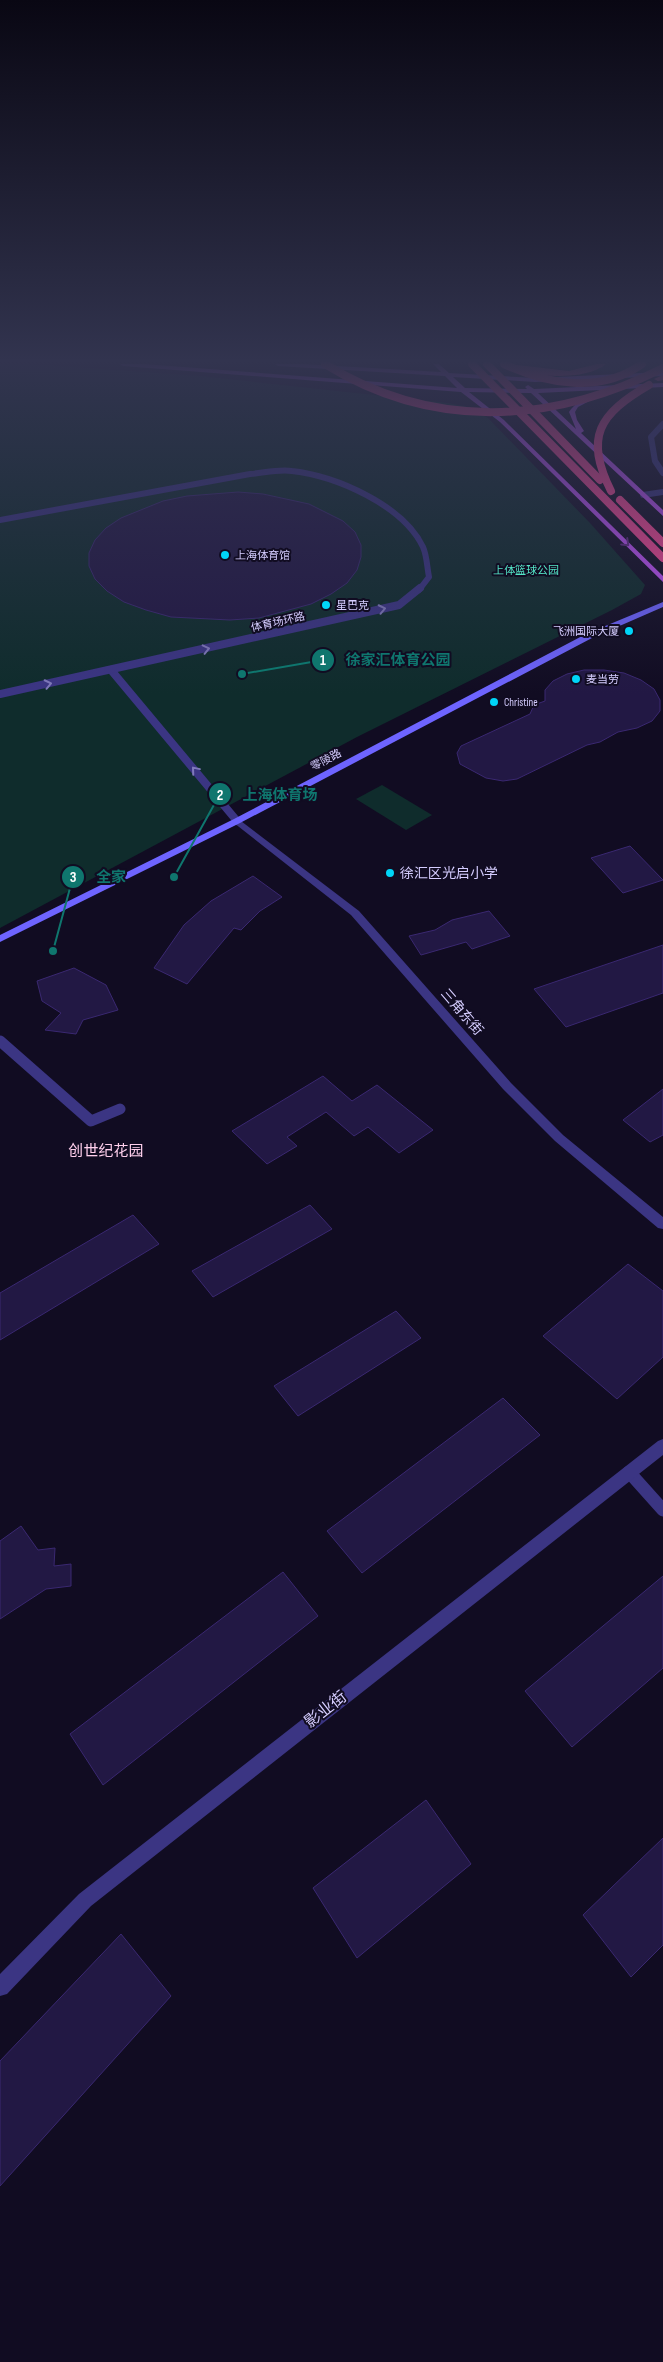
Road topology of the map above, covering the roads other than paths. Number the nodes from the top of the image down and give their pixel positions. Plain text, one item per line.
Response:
1 (249, 474) edge
2 (305, 474) edge
3 (556, 474) edge
4 (581, 474) edge
5 (595, 474) edge
6 (601, 474) edge
7 (622, 474) edge
8 (612, 491) junction
9 (663, 492) edge
10 (643, 495) junction
11 (663, 514) edge
12 (0, 520) edge
13 (663, 542) edge
14 (663, 558) edge
15 (663, 580) edge
16 (663, 604) edge
17 (111, 670) junction
18 (0, 694) edge
19 (237, 821) junction
20 (0, 939) edge
21 (0, 1041) edge
22 (120, 1109) dead end
23 (663, 1224) edge
24 (663, 1446) edge
25 (629, 1472) junction
26 (663, 1510) edge
27 (0, 1988) edge

1 -> 12 lane, 体育场环路
17 -> 2 lane, 体育场环路
3 -> 15 main road
4 - 14 highway, bridge
5 - 8 highway, bridge
6 - 8 highway, bridge
7 - 10 main road
8 - 13 highway, bridge
9 - 10 lane
10 - 11 main road
16 - 19 street, 零陵路
18 -> 17 lane, 体育场环路
19 -> 17 lane
19 - 20 street, 零陵路
19 - 23 street, 三角东街
21 - 22 lane
24 - 25 street, 影业街
25 - 26 lane
25 - 27 street, 影业街

